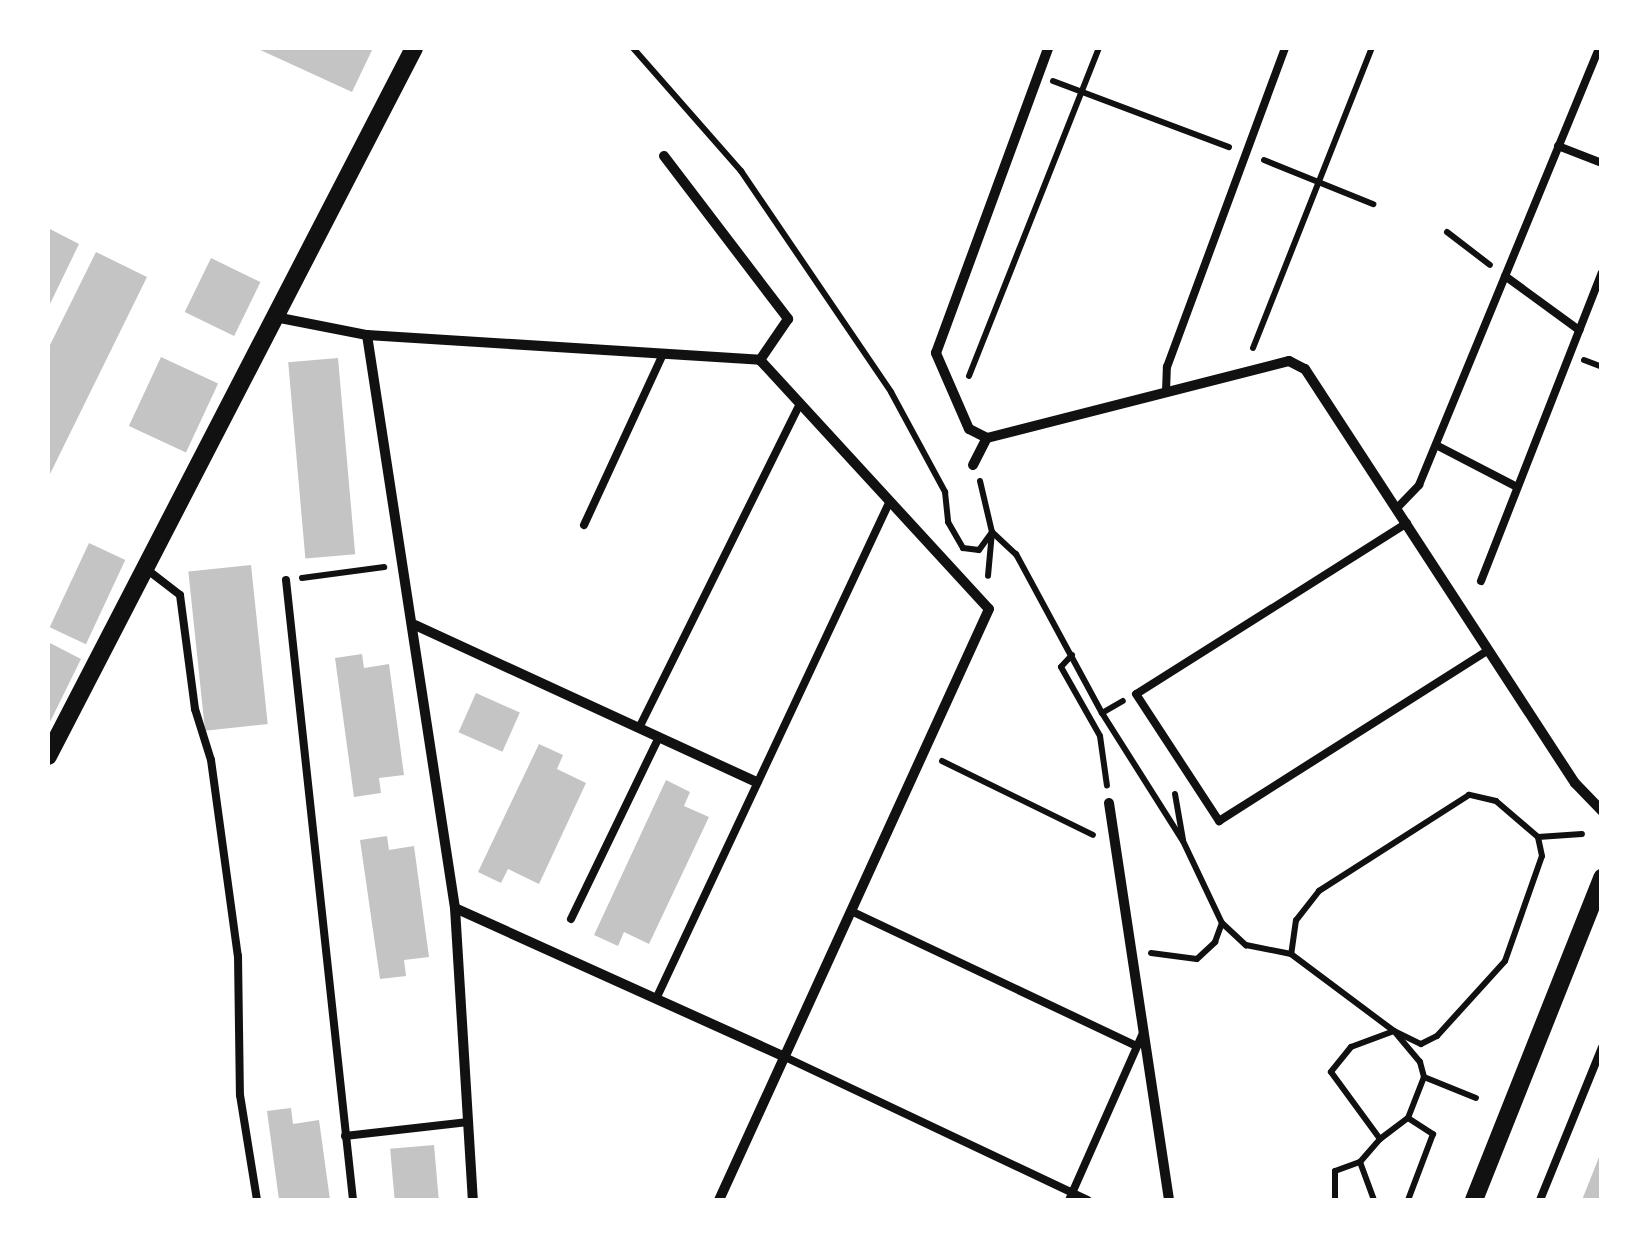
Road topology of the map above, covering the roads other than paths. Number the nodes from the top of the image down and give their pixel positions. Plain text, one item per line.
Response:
1 (414, 48) edge
2 (1048, 48) edge
3 (1285, 48) edge
4 (1599, 48) edge
5 (1558, 146) junction
6 (664, 156) dead end
7 (1602, 162) edge
8 (1602, 273) edge
9 (1505, 276) junction
10 (275, 317) junction
11 (1579, 330) junction
12 (367, 335) junction
13 (663, 354) junction
14 (760, 360) junction
15 (1166, 392) junction
16 (800, 404) junction
17 (987, 438) junction
18 (1436, 445) junction
19 (974, 465) road end
20 (1517, 488) junction
21 (889, 503) junction
22 (1397, 508) junction
23 (1407, 522) junction
24 (584, 524) dead end
25 (145, 568) junction
26 (286, 580) road end
27 (1481, 581) dead end
28 (415, 626) junction
29 (1488, 650) junction
30 (639, 728) junction
31 (659, 738) junction
32 (48, 756) edge
33 (757, 782) junction
34 (1109, 802) road end
35 (1602, 811) edge
36 (1602, 878) edge
37 (455, 908) junction
38 (852, 912) junction
39 (572, 918) dead end
40 (656, 999) junction
41 (1145, 1026) junction
42 (1138, 1046) junction
43 (1602, 1048) edge
44 (785, 1057) junction
45 (468, 1122) junction
46 (345, 1136) junction
47 (1071, 1197) edge
48 (257, 1200) edge
49 (353, 1200) edge
50 (472, 1200) edge
51 (720, 1200) edge
52 (1088, 1200) edge
53 (1169, 1200) edge
54 (1474, 1200) edge
55 (1540, 1200) edge

1 - 10 street
2 - 17 street
3 - 15 lane
4 - 5 lane
5 - 7 lane
5 - 9 lane
6 - 14 street
8 - 11 lane
9 - 11 lane
9 - 18 lane
10 - 12 street
10 - 25 street
11 - 20 lane
12 - 13 street
12 - 28 street
13 - 14 street
13 - 24 lane
14 - 16 street
15 - 17 street
15 - 22 street
16 - 21 street
16 - 30 lane
17 - 19 street
18 - 20 lane
18 - 22 lane
20 - 27 lane
21 - 33 lane
21 - 38 street
22 - 23 street
23 - 29 street
23 - 29 lane
25 - 32 street
25 - 48 lane
26 - 46 lane
28 - 30 street
28 - 37 street
29 - 35 street
30 - 31 street
31 - 33 street
31 - 39 lane
33 - 40 lane
34 - 41 street
36 - 54 street
37 - 40 street
37 - 45 street
38 - 42 lane
38 - 44 street
40 - 44 street
41 - 42 lane
41 - 53 street
42 - 47 lane
43 - 55 lane
44 - 47 lane
44 - 51 street
45 - 46 lane
45 - 50 street
46 - 49 lane
47 - 52 lane

